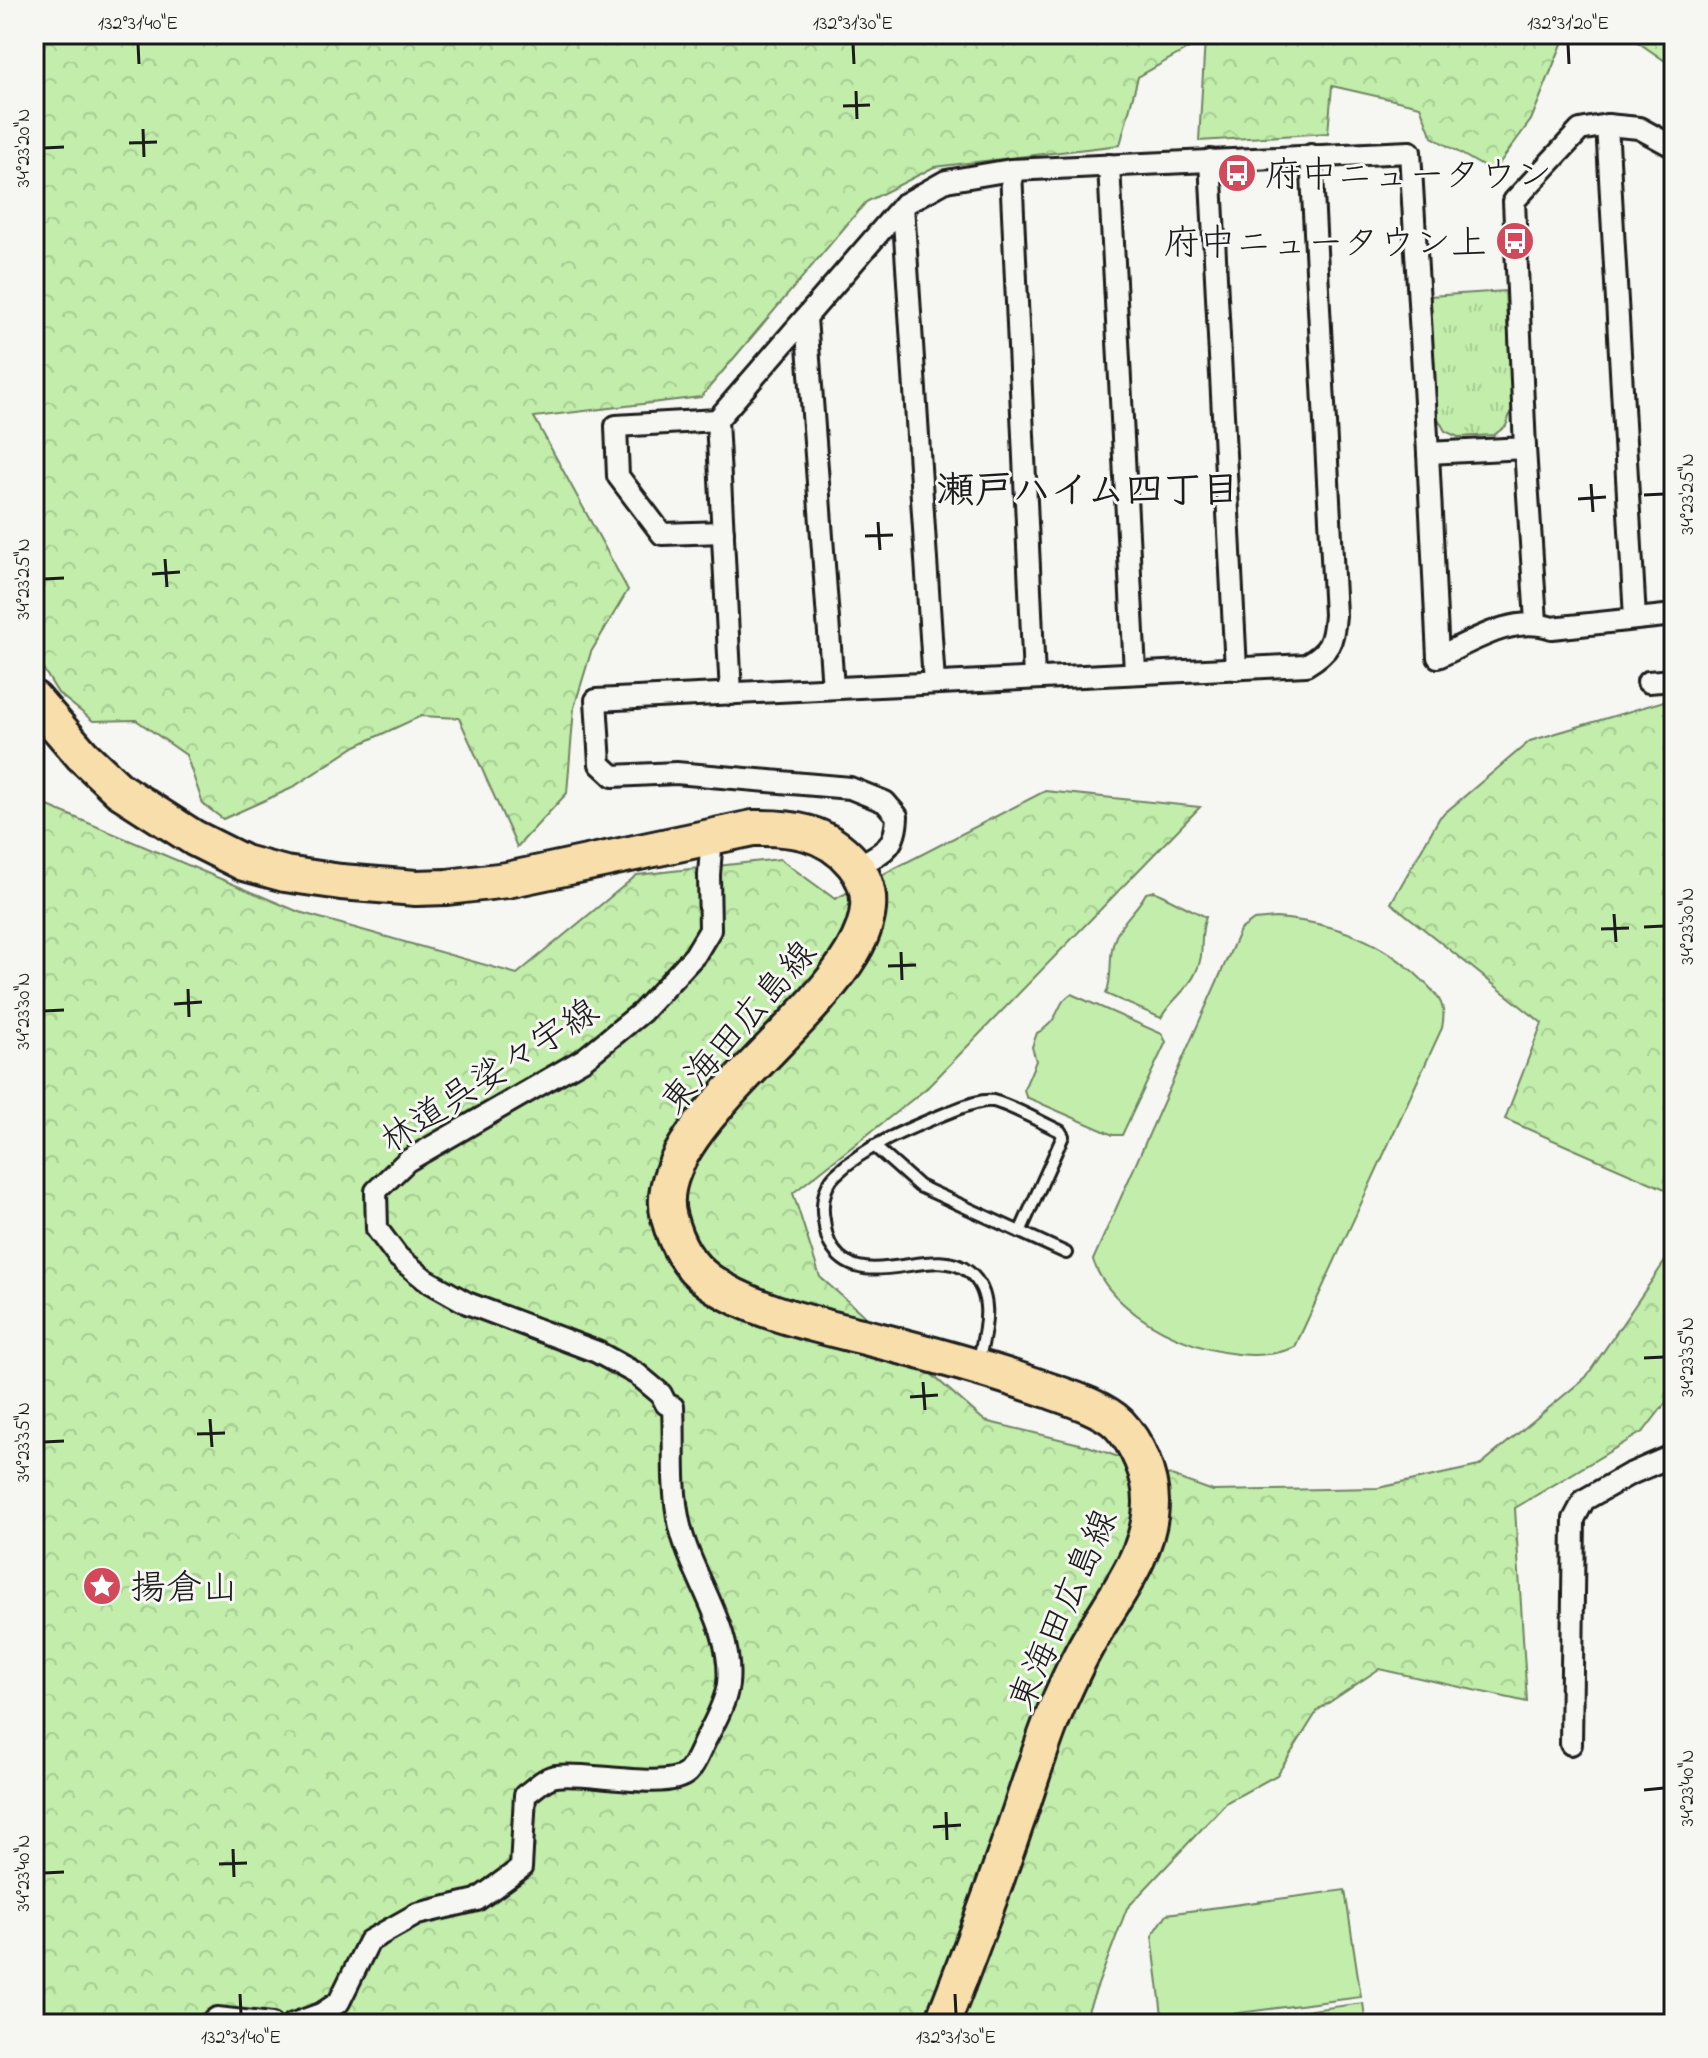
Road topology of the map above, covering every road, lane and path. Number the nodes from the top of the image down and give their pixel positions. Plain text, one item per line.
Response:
1 (1607, 125) junction
2 (1674, 147) edge
3 (1311, 155) junction
4 (1210, 160) junction
5 (1109, 165) junction
6 (1011, 170) junction
7 (903, 205) junction
8 (806, 318) junction
9 (717, 420) junction
10 (1525, 448) junction
11 (1428, 453) junction
12 (723, 532) junction
13 (1674, 615) edge
14 (1635, 618) junction
15 (1536, 622) junction
16 (1236, 669) junction
17 (1135, 672) junction
18 (1034, 678) junction
19 (1674, 680) edge
20 (1648, 682) dead end
21 (934, 683) junction
22 (833, 688) junction
23 (731, 694) junction
24 (34, 699) edge
25 (712, 836) junction
26 (856, 867) junction
27 (874, 1146) junction
28 (1020, 1232) junction
29 (1066, 1253) dead end
30 (978, 1366) junction
31 (1674, 1455) edge
32 (1571, 1744) dead end
33 (209, 2024) edge
34 (272, 2024) edge
35 (293, 2024) edge
36 (942, 2024) edge

1 - 2 street
1 - 10 street
1 - 14 street
3 - 4 street
3 - 11 street
3 - 16 street
4 - 5 street
4 - 16 street
5 - 6 street
5 - 17 street
6 - 7 street
6 - 18 street
7 - 8 street
7 - 21 street
8 - 9 street
8 - 22 street
9 - 12 street
9 - 12 street
10 - 11 street
10 - 15 street
11 - 15 street
12 - 23 street
13 - 14 street
14 - 15 street
16 - 17 street
17 - 18 street
18 - 21 street
19 - 20 street
21 - 22 street
22 - 23 street
23 - 26 street
24 - 25 main road
25 - 26 main road
25 - 35 street, 林道呉娑々宇線
26 - 30 main road, 東海田広島線
27 - 28 lane
27 - 28 lane
27 - 30 lane
28 - 29 lane
30 - 36 main road, 東海田広島線
31 - 32 street
33 - 34 street

